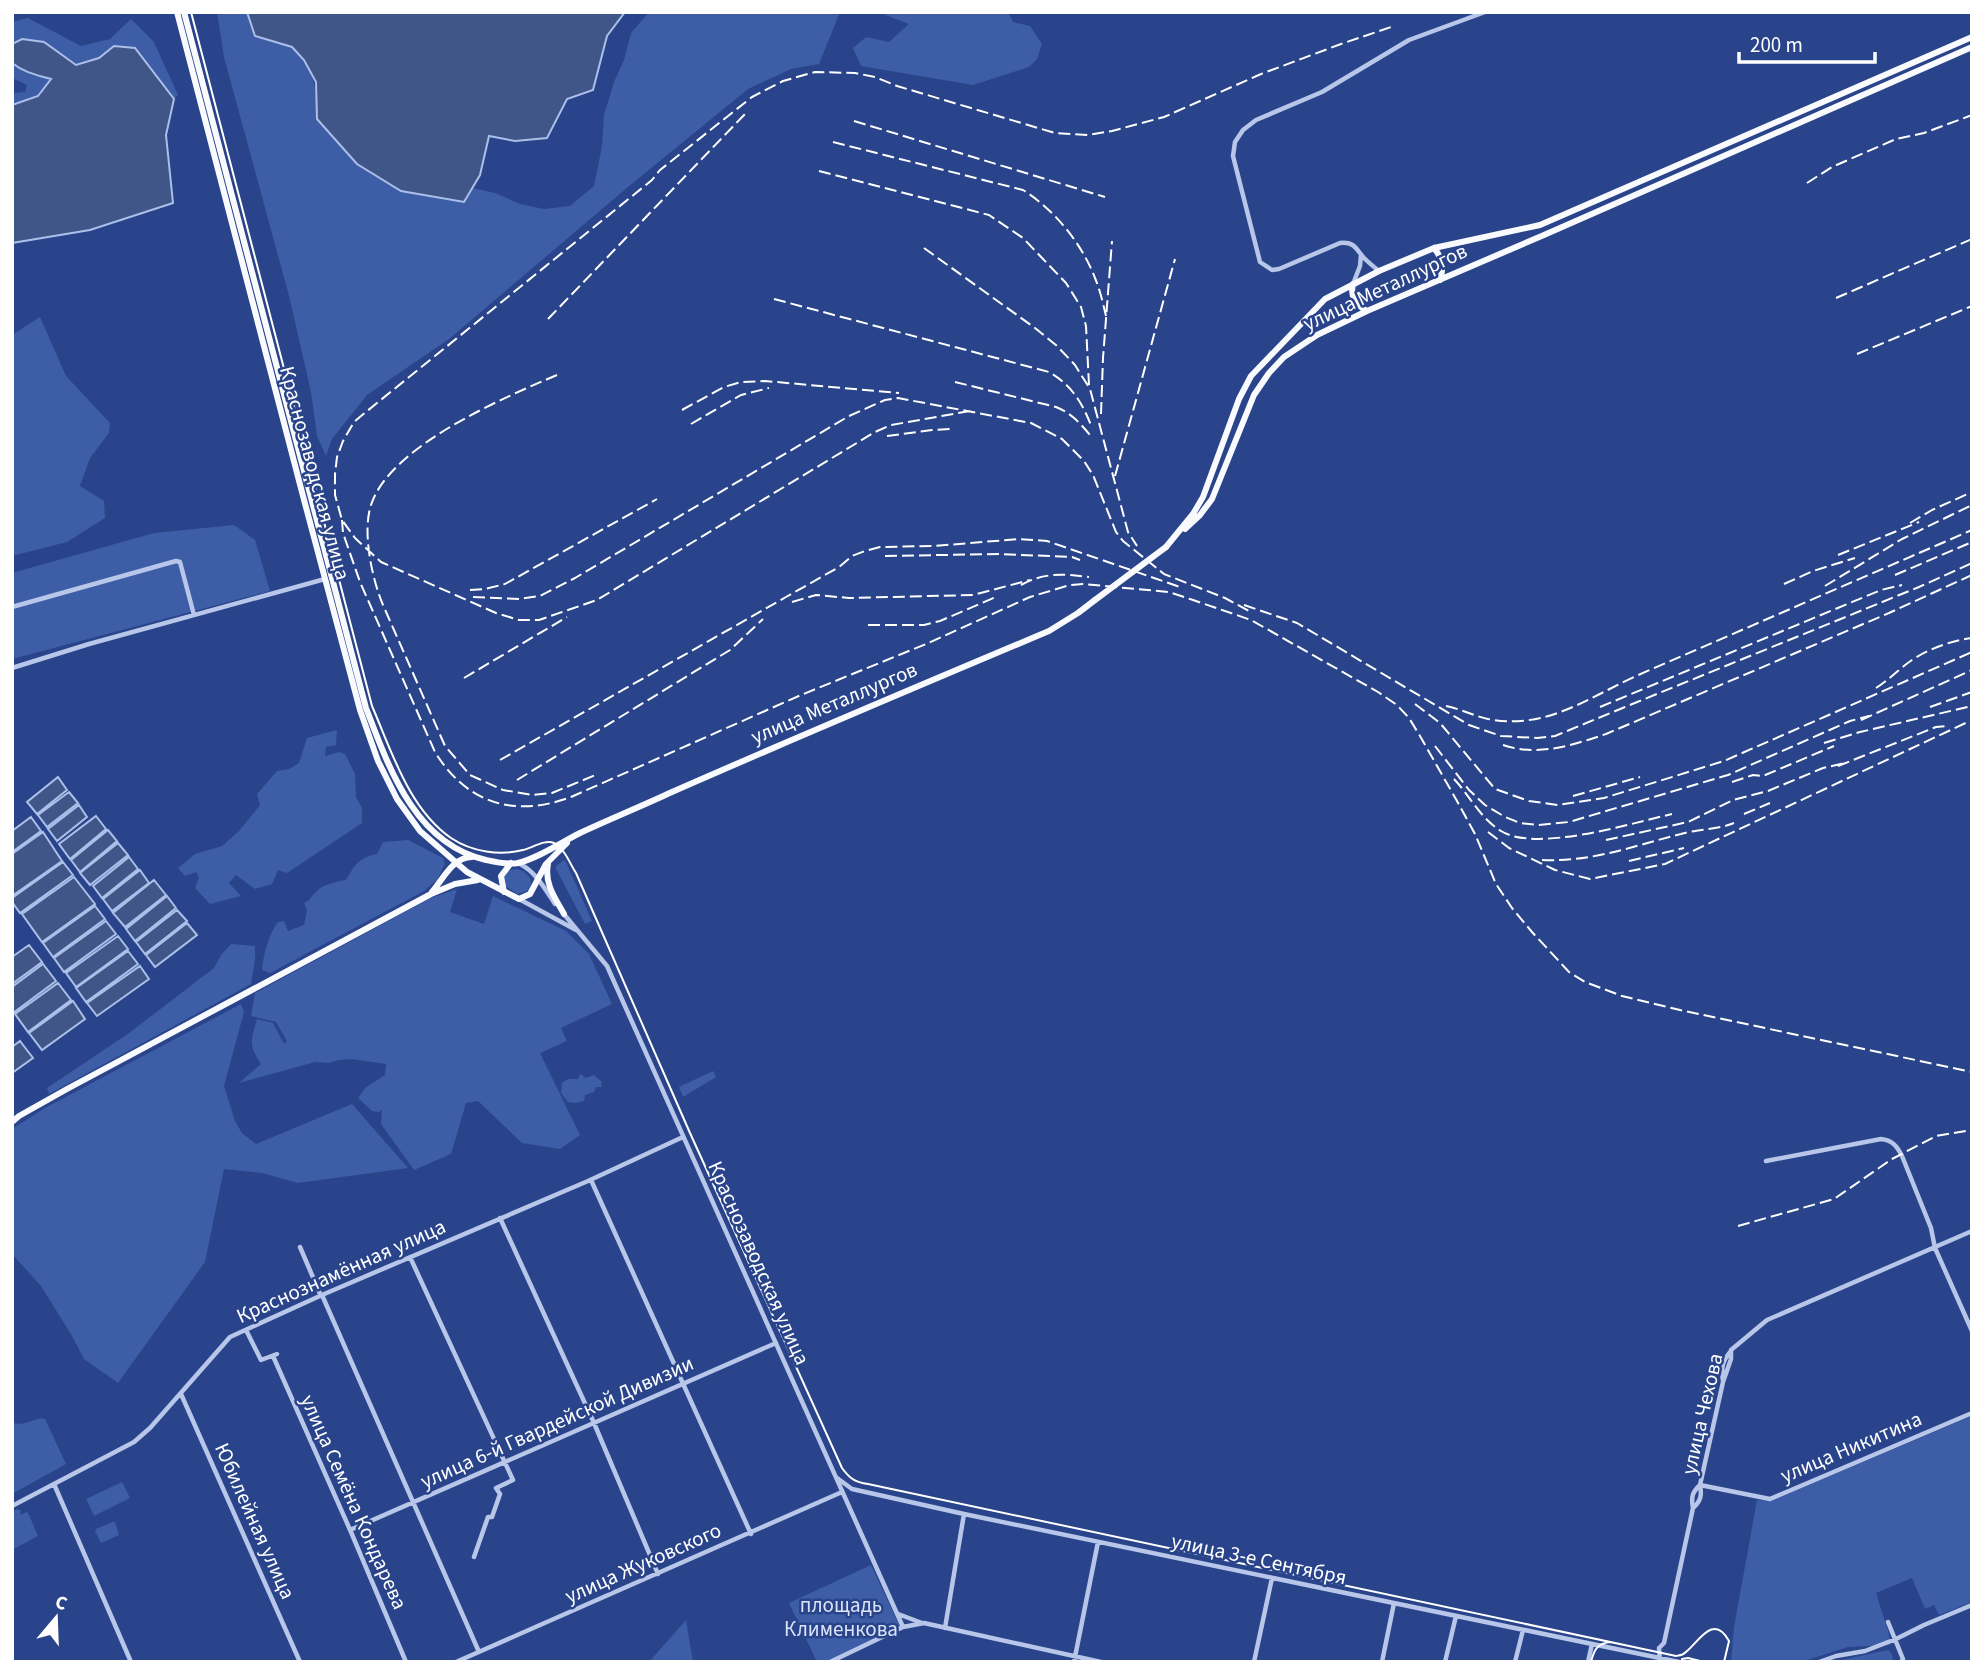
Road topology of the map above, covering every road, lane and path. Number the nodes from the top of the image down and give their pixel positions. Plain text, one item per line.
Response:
1 (177, 12) edge
2 (184, 12) edge
3 (1485, 12) edge
4 (1972, 37) edge
5 (1972, 47) edge
6 (1434, 248) junction
7 (1361, 254) junction
8 (1379, 271) junction
9 (1440, 280) junction
10 (1353, 284) junction
11 (1367, 311) junction
12 (1166, 547) junction
13 (328, 578) junction
14 (12, 607) edge
15 (194, 615) junction
16 (12, 668) edge
17 (583, 832) junction
18 (478, 858) junction
19 (549, 860) junction
20 (455, 863) junction
21 (514, 863) junction
22 (539, 879) junction
23 (480, 880) junction
24 (504, 892) junction
25 (431, 894) junction
26 (519, 900) junction
27 (564, 914) junction
28 (579, 933) junction
29 (12, 1122) edge
30 (683, 1137) junction
31 (1766, 1161) dead end
32 (591, 1180) junction
33 (500, 1218) junction
34 (1972, 1231) edge
35 (300, 1247) dead end
36 (1935, 1248) junction
37 (411, 1257) junction
38 (322, 1296) junction
39 (246, 1330) junction
40 (1972, 1331) edge
41 (776, 1343) junction
42 (683, 1384) junction
43 (181, 1394) junction
44 (1972, 1413) edge
45 (594, 1423) junction
46 (505, 1463) junction
47 (837, 1478) junction
48 (54, 1484) junction
49 (1700, 1485) junction
50 (852, 1489) junction
51 (842, 1492) junction
52 (846, 1500) junction
53 (413, 1502) junction
54 (12, 1506) edge
55 (964, 1514) junction
56 (350, 1530) junction
57 (751, 1534) junction
58 (1098, 1542) junction
59 (474, 1557) dead end
60 (658, 1574) junction
61 (1272, 1578) junction
62 (1394, 1603) junction
63 (1972, 1605) edge
64 (897, 1614) junction
65 (1456, 1616) junction
66 (1888, 1622) dead end
67 (925, 1623) junction
68 (903, 1628) junction
69 (945, 1628) junction
70 (1523, 1630) junction
71 (1896, 1639) junction
72 (1592, 1644) junction
73 (479, 1652) junction
74 (1075, 1659) edge
75 (1659, 1659) edge
76 (131, 1662) edge
77 (300, 1662) edge
78 (406, 1662) edge
79 (456, 1662) edge
80 (830, 1662) edge
81 (1101, 1662) edge
82 (1254, 1662) edge
83 (1382, 1662) edge
84 (1445, 1662) edge
85 (1515, 1662) edge
86 (1588, 1662) edge
87 (1679, 1662) edge
88 (1819, 1662) edge
89 (1901, 1662) edge

1 - 13 main road, Краснозаводская улица
2 - 13 main road, Краснозаводская улица
3 - 7 street
4 - 6 main road, улица Металлургов
5 - 9 main road, улица Металлургов
6 - 8 main road, улица Металлургов
6 - 9 main road
7 - 8 street
7 - 10 street
8 - 10 main road, улица Металлургов
9 - 11 main road, улица Металлургов
10 - 11 main road
10 - 12 main road, улица Металлургов
11 - 12 main road, улица Металлургов
12 - 17 main road, улица Металлургов, bridge
13 - 15 street
13 - 18 main road, Краснозаводская улица
13 - 20 main road, Краснозаводская улица
14 - 15 street
15 - 16 street
17 - 19 main road
17 - 21 main road
18 - 20 main road
18 - 21 main road, Краснозаводская улица
19 - 22 main road
19 - 27 main road
20 - 23 main road, Краснозаводская улица
20 - 25 main road
21 - 22 street
21 - 24 main road
22 - 26 main road
22 - 27 street, Краснозаводская улица
23 - 24 main road, Краснозаводская улица
23 - 25 main road
24 - 26 main road
25 - 29 main road
26 - 28 street
27 - 28 street, Краснозаводская улица
28 - 30 street, Краснозаводская улица
30 - 32 street, Краснознамённая улица
30 - 41 street, Краснозаводская улица
31 - 36 street
32 - 33 street, Краснознамённая улица
32 - 42 street
33 - 37 street, Краснознамённая улица
33 - 45 street
34 - 36 street, улица Чехова
35 - 38 street
36 - 40 street
36 - 49 street, улица Чехова
37 - 38 street, Краснознамённая улица
37 - 46 street
38 - 39 street, Краснознамённая улица
38 - 53 street
39 - 43 street, Краснознамённая улица
39 - 56 street, улица Семёна Кондарева
41 - 42 street, улица 6-й Гвардейской Дивизии
41 - 47 street, Краснозаводская улица
42 - 45 street, улица 6-й Гвардейской Дивизии
42 - 57 street
43 - 48 street, Краснознамённая улица
43 - 77 street, Юбилейная улица
44 - 49 street, улица Никитина
45 - 46 street, улица 6-й Гвардейской Дивизии
45 - 60 street
46 - 53 street, улица 6-й Гвардейской Дивизии
46 - 59 street
47 - 50 street, улица 3-е Сентября
47 - 51 street, Краснозаводская улица
48 - 54 street, Краснознамённая улица
48 - 76 street
49 - 75 street, улица Чехова
50 - 52 street
50 - 55 street, улица 3-е Сентября
51 - 52 street, Краснозаводская улица
51 - 57 street, улица Жуковского
52 - 64 street, Краснозаводская улица
53 - 56 street, улица 6-й Гвардейской Дивизии
53 - 73 street
55 - 58 street, улица 3-е Сентября
55 - 69 street
56 - 78 street, улица Семёна Кондарева
57 - 60 street, улица Жуковского
58 - 61 street, улица 3-е Сентября
58 - 74 street
60 - 73 street, улица Жуковского
61 - 62 street, улица 3-е Сентября
61 - 82 street
62 - 65 street, улица 3-е Сентября
62 - 83 street
63 - 71 street
64 - 67 street
64 - 68 street, Краснозаводская улица
65 - 70 street, улица 3-е Сентября
65 - 84 street
66 - 71 street
67 - 68 street
67 - 69 street
68 - 80 street
69 - 74 street
70 - 72 street, улица 3-е Сентября
70 - 85 street
71 - 88 street
71 - 89 street
72 - 75 street, улица 3-е Сентября
72 - 86 street
73 - 79 street, улица Жуковского
74 - 81 street
75 - 87 street, улица 3-е Сентября

